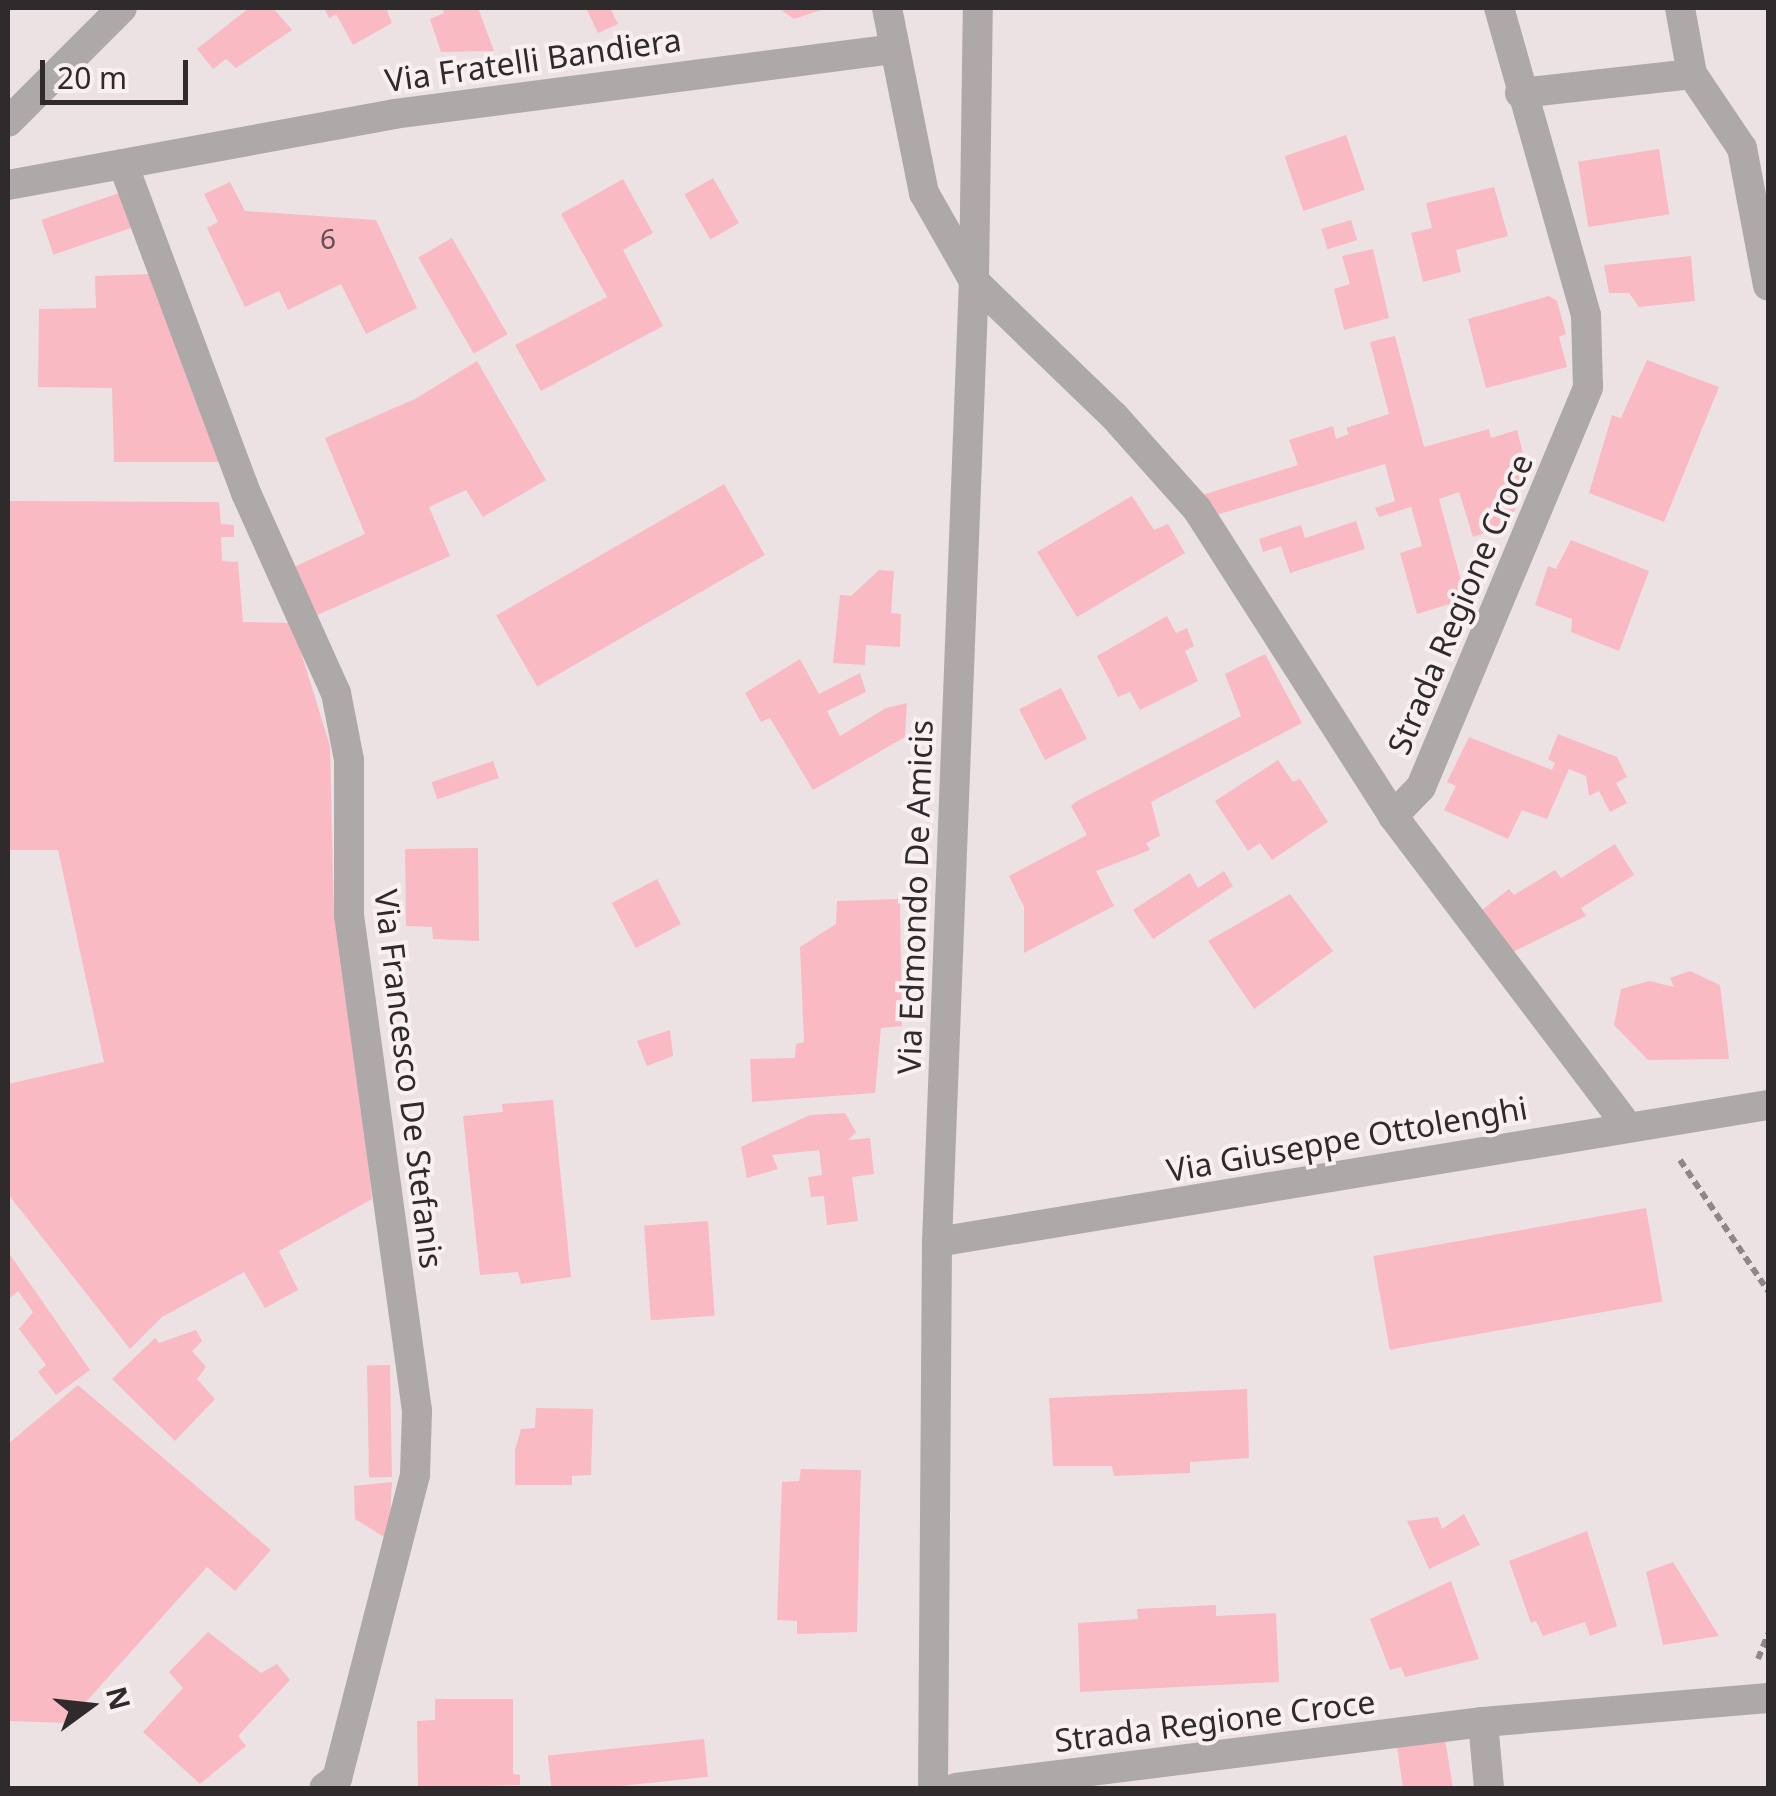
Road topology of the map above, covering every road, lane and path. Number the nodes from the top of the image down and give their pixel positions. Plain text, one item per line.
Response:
1 (122, 8) edge
2 (887, 8) edge
3 (978, 8) edge
4 (1499, 8) edge
5 (1680, 8) edge
6 (894, 49) junction
7 (1692, 74) junction
8 (1520, 93) junction
9 (8, 122) edge
10 (1755, 145) edge
11 (124, 164) junction
12 (8, 185) edge
13 (974, 281) junction
14 (1768, 286) edge
15 (1392, 816) junction
16 (1768, 1106) edge
17 (1704, 1114) junction
18 (1627, 1126) junction
19 (936, 1242) junction
20 (1768, 1291) edge
21 (1768, 1698) edge
22 (1483, 1722) junction
23 (324, 1788) edge
24 (933, 1788) edge
25 (956, 1788) edge
26 (1489, 1788) edge

1 - 9 street
2 - 6 street
3 - 13 street, Via Edmondo De Amicis
4 - 8 street, Strada Regione Croce
5 - 7 street
6 - 11 street, Via Fratelli Bandiera
6 - 13 street
7 - 8 street
7 - 10 street
8 - 15 street, Strada Regione Croce
10 - 14 street
11 - 12 street, Via Fratelli Bandiera
11 - 23 street, Via Francesco De Stefanis
13 - 15 street
13 - 19 street, Via Edmondo De Amicis
15 - 18 street
16 - 17 street, Via Giuseppe Ottolenghi
17 - 18 street, Via Giuseppe Ottolenghi
17 - 20 path
18 - 19 street, Via Giuseppe Ottolenghi
19 - 24 street, Via Edmondo De Amicis
21 - 22 street, Strada Regione Croce
22 - 25 street, Strada Regione Croce
22 - 26 street

